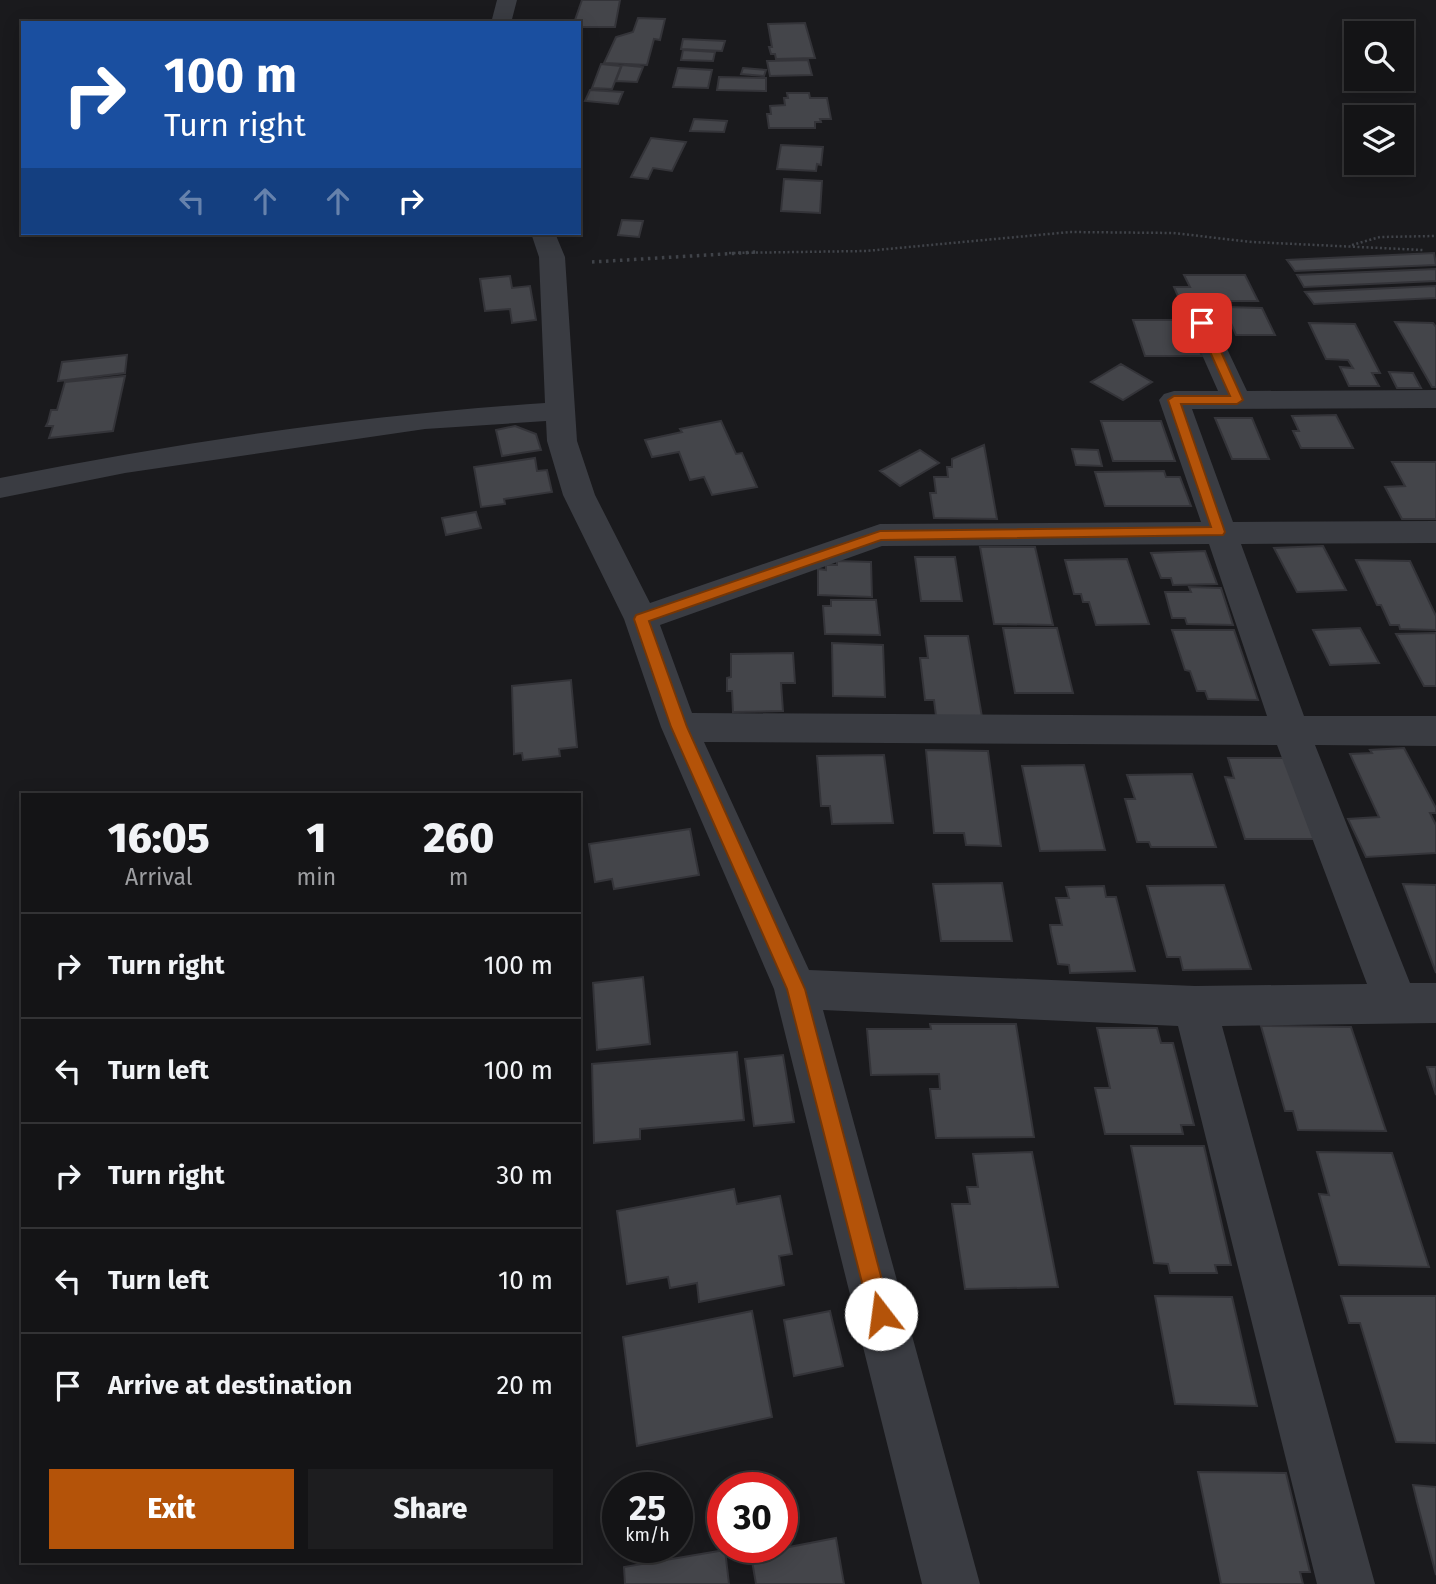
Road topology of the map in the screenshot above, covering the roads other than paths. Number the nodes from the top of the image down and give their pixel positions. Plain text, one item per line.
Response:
1 (508, 0) edge
2 (502, 21) edge
3 (548, 248) edge
4 (1202, 323) dead end
5 (1436, 399) edge
6 (1237, 400) junction
7 (560, 411) junction
8 (0, 488) edge
9 (1219, 532) junction
10 (1436, 532) edge
11 (641, 619) junction
12 (679, 727) junction
13 (1436, 731) edge
14 (1290, 732) junction
15 (796, 989) junction
16 (1416, 1003) edge
17 (1195, 1006) junction
18 (951, 1584) edge
19 (1346, 1584) edge

1 - 2 street
3 - 7 street
4 - 6 street
5 - 6 street
6 - 9 street
7 - 8 street
7 - 11 street
9 - 10 street
9 - 11 street
9 - 14 street
11 - 12 street
12 - 14 street
12 - 15 street
13 - 14 street
14 - 16 street
15 - 17 street
15 - 18 street
16 - 17 street
17 - 19 street

